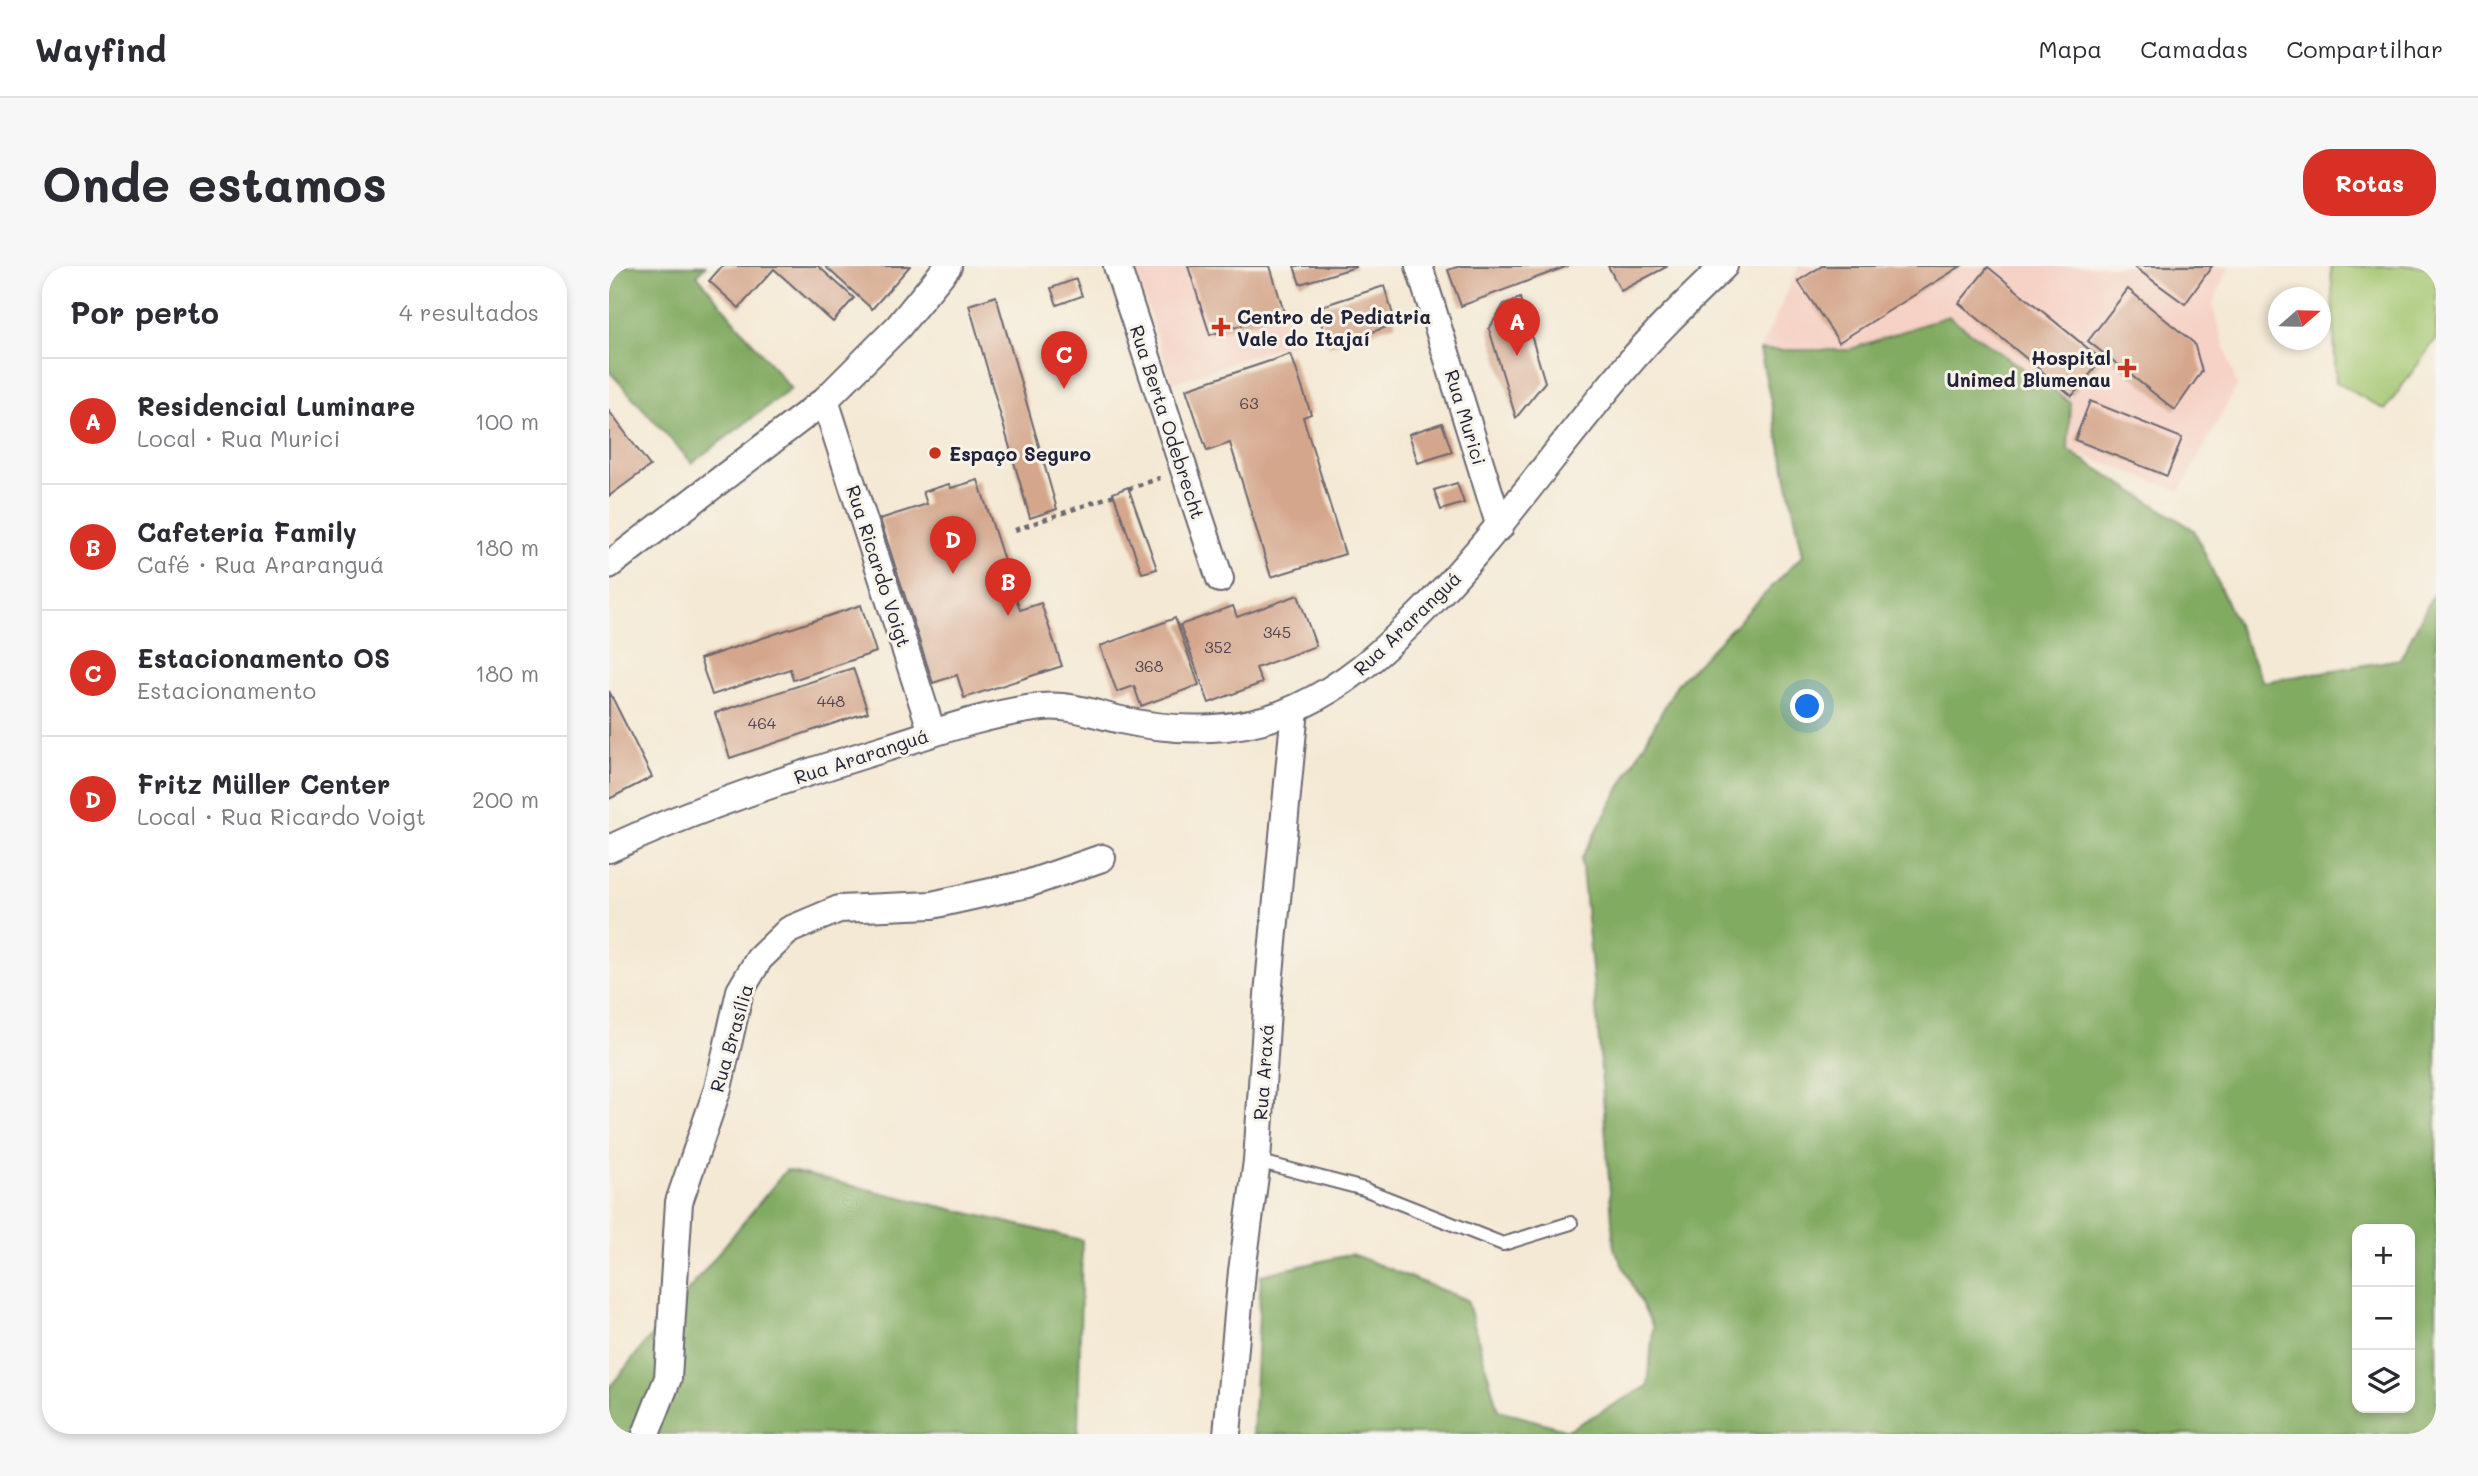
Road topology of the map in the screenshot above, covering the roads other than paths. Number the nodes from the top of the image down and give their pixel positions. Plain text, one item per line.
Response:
1 (948, 266) edge
2 (1117, 266) edge
3 (1419, 266) edge
4 (1724, 266) edge
5 (825, 400) junction
6 (1500, 527) junction
7 (609, 565) edge
8 (1220, 579) dead end
9 (1295, 709) junction
10 (932, 732) junction
11 (609, 849) edge
12 (1102, 858) dead end
13 (1257, 1161) junction
14 (1571, 1223) dead end
15 (646, 1434) edge
16 (1227, 1434) edge

1 - 5 street
2 - 8 street, Rua Berta Odebrecht
3 - 6 street, Rua Murici
4 - 6 street, Rua Araranguá
5 - 7 street
5 - 10 street, Rua Ricardo Voigt
6 - 9 street, Rua Araranguá
9 - 10 street, Rua Araranguá
9 - 13 street, Rua Araxá
10 - 11 street, Rua Araranguá
12 - 15 street, Rua Brasília
13 - 14 lane
13 - 16 street, Rua Araxá

